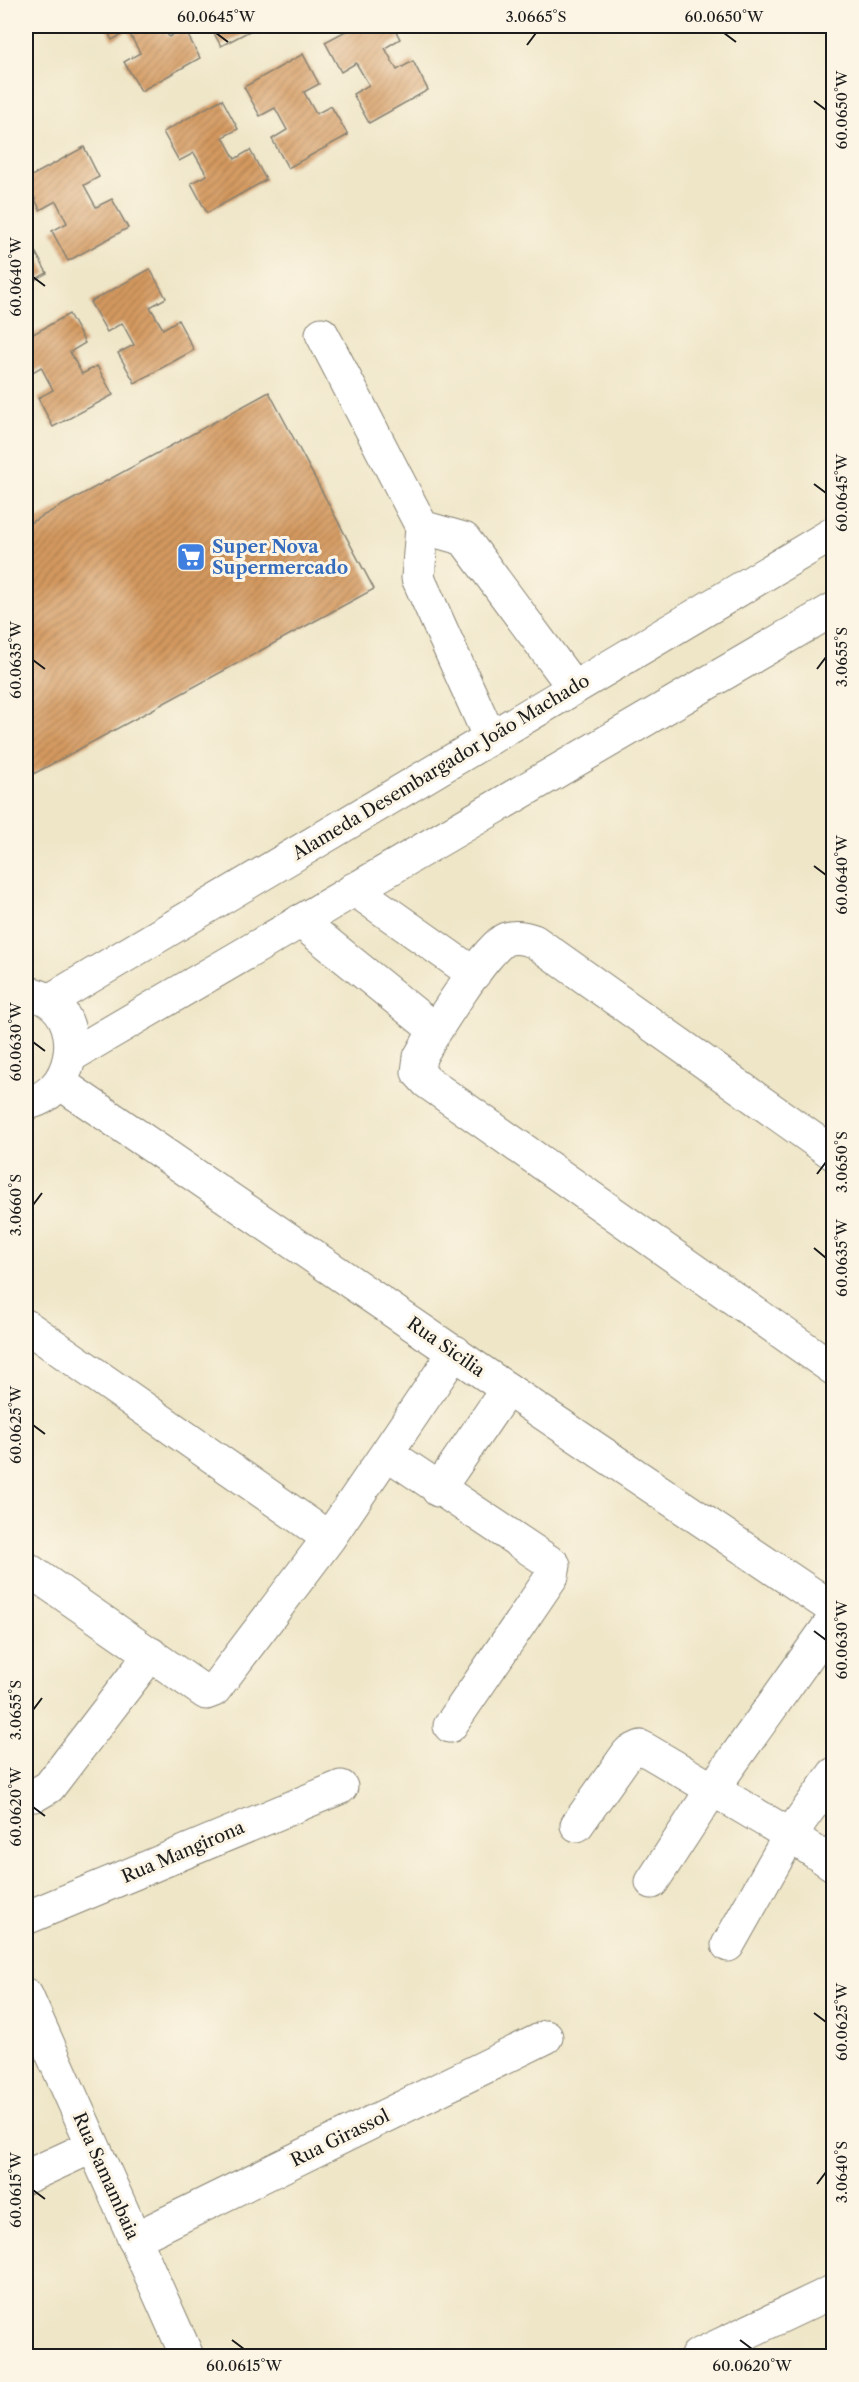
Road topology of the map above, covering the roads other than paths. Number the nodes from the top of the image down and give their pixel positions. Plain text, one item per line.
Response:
1 (322, 334) dead end
2 (422, 527) junction
3 (834, 533) edge
4 (834, 609) edge
5 (574, 688) junction
6 (490, 738) junction
7 (354, 889) junction
8 (300, 921) junction
9 (474, 974) junction
10 (37, 996) edge
11 (435, 1030) junction
12 (66, 1069) junction
13 (26, 1103) edge
14 (834, 1154) edge
15 (26, 1326) edge
16 (454, 1352) junction
17 (834, 1370) edge
18 (507, 1389) junction
19 (388, 1454) junction
20 (438, 1490) junction
21 (329, 1538) junction
22 (26, 1568) edge
23 (834, 1609) edge
24 (834, 1619) edge
25 (151, 1654) junction
26 (450, 1726) dead end
27 (834, 1774) edge
28 (341, 1787) dead end
29 (712, 1790) junction
30 (26, 1795) edge
31 (577, 1826) dead end
32 (790, 1835) junction
33 (834, 1865) edge
34 (652, 1882) dead end
35 (26, 1918) edge
36 (728, 1945) dead end
37 (26, 1995) edge
38 (546, 2037) dead end
39 (91, 2146) junction
40 (26, 2177) edge
41 (134, 2239) junction
42 (834, 2291) edge
43 (187, 2356) edge
44 (697, 2356) edge

1 - 2 street
2 - 5 street
2 - 6 street
3 - 5 street, Alameda Desembargador João Machado
4 - 7 street
5 - 6 street, Alameda Desembargador João Machado
6 - 10 street, Alameda Desembargador João Machado
7 - 8 street
7 - 9 street
8 - 11 street
8 - 12 street
9 - 11 street
9 - 14 street
10 - 12 street
11 - 17 street
12 - 13 street
12 - 16 street, Rua Sicilia
15 - 21 street
16 - 18 street, Rua Sicilia
16 - 19 street
18 - 20 street
18 - 23 street, Rua Sicilia
19 - 20 street
19 - 21 street
20 - 26 street
21 - 25 street
22 - 25 street
24 - 29 street
25 - 30 street
27 - 32 street
28 - 35 street, Rua Mangirona
29 - 31 street
29 - 32 street
29 - 34 street
32 - 33 street
32 - 36 street
37 - 39 street, Rua Samambaia
38 - 41 street, Rua Girassol
39 - 40 street
39 - 41 street, Rua Samambaia
41 - 43 street, Rua Samambaia
42 - 44 street

